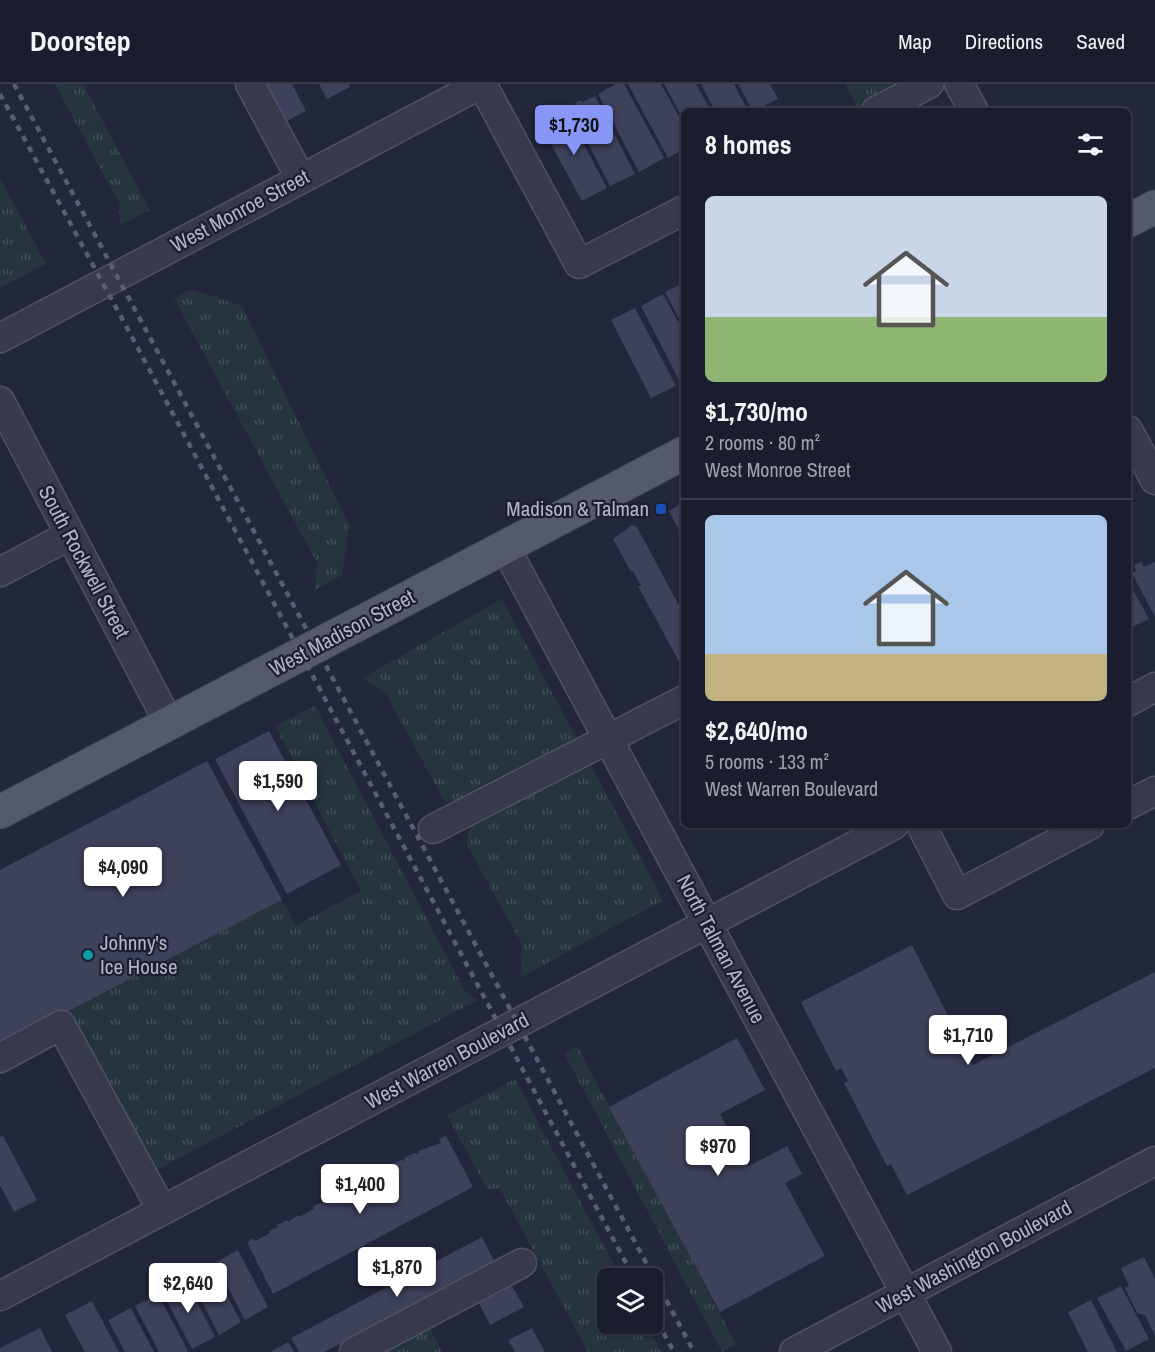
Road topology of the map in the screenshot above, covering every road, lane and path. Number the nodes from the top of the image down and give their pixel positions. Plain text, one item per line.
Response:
1 (250, 84) edge
2 (482, 84) edge
3 (928, 84) edge
4 (959, 84) edge
5 (882, 108) edge
6 (972, 108) edge
7 (301, 179) junction
8 (1155, 207) edge
9 (681, 212) edge
10 (1131, 219) edge
11 (2, 333) edge
12 (0, 401) edge
13 (1131, 436) edge
14 (681, 455) edge
15 (1145, 465) edge
16 (70, 535) junction
17 (505, 547) junction
18 (0, 572) edge
19 (1155, 687) edge
20 (1131, 700) edge
21 (681, 702) edge
22 (169, 723) junction
23 (609, 740) junction
24 (1155, 791) edge
25 (1131, 803) edge
26 (0, 812) edge
27 (888, 828) edge
28 (923, 828) edge
29 (1084, 828) edge
30 (433, 829) dead end
31 (707, 923) junction
32 (0, 1058) edge
33 (1155, 1161) edge
34 (162, 1210) junction
35 (522, 1263) dead end
36 (905, 1293) junction
37 (0, 1296) edge
38 (354, 1352) edge
39 (794, 1352) edge
40 (937, 1352) edge

1 - 7 street
2 - 7 street, West Monroe Street
2 - 9 street
3 - 5 street
4 - 6 street
7 - 11 street, West Monroe Street
8 - 10 main road
12 - 16 street, South Rockwell Street
13 - 15 street
14 - 17 main road, West Madison Street
16 - 18 street
16 - 22 street, South Rockwell Street
17 - 22 main road, West Madison Street
17 - 23 street, North Talman Avenue
19 - 20 street
21 - 23 street
22 - 26 main road, West Madison Street
23 - 30 street
23 - 31 street, North Talman Avenue
24 - 25 street
27 - 31 street, West Warren Boulevard
28 - 29 street
31 - 34 street, West Warren Boulevard
31 - 36 street, North Talman Avenue
32 - 34 street
33 - 36 street, West Washington Boulevard
34 - 37 street, West Warren Boulevard
35 - 38 street
36 - 39 street, West Washington Boulevard
36 - 40 street, North Talman Avenue

